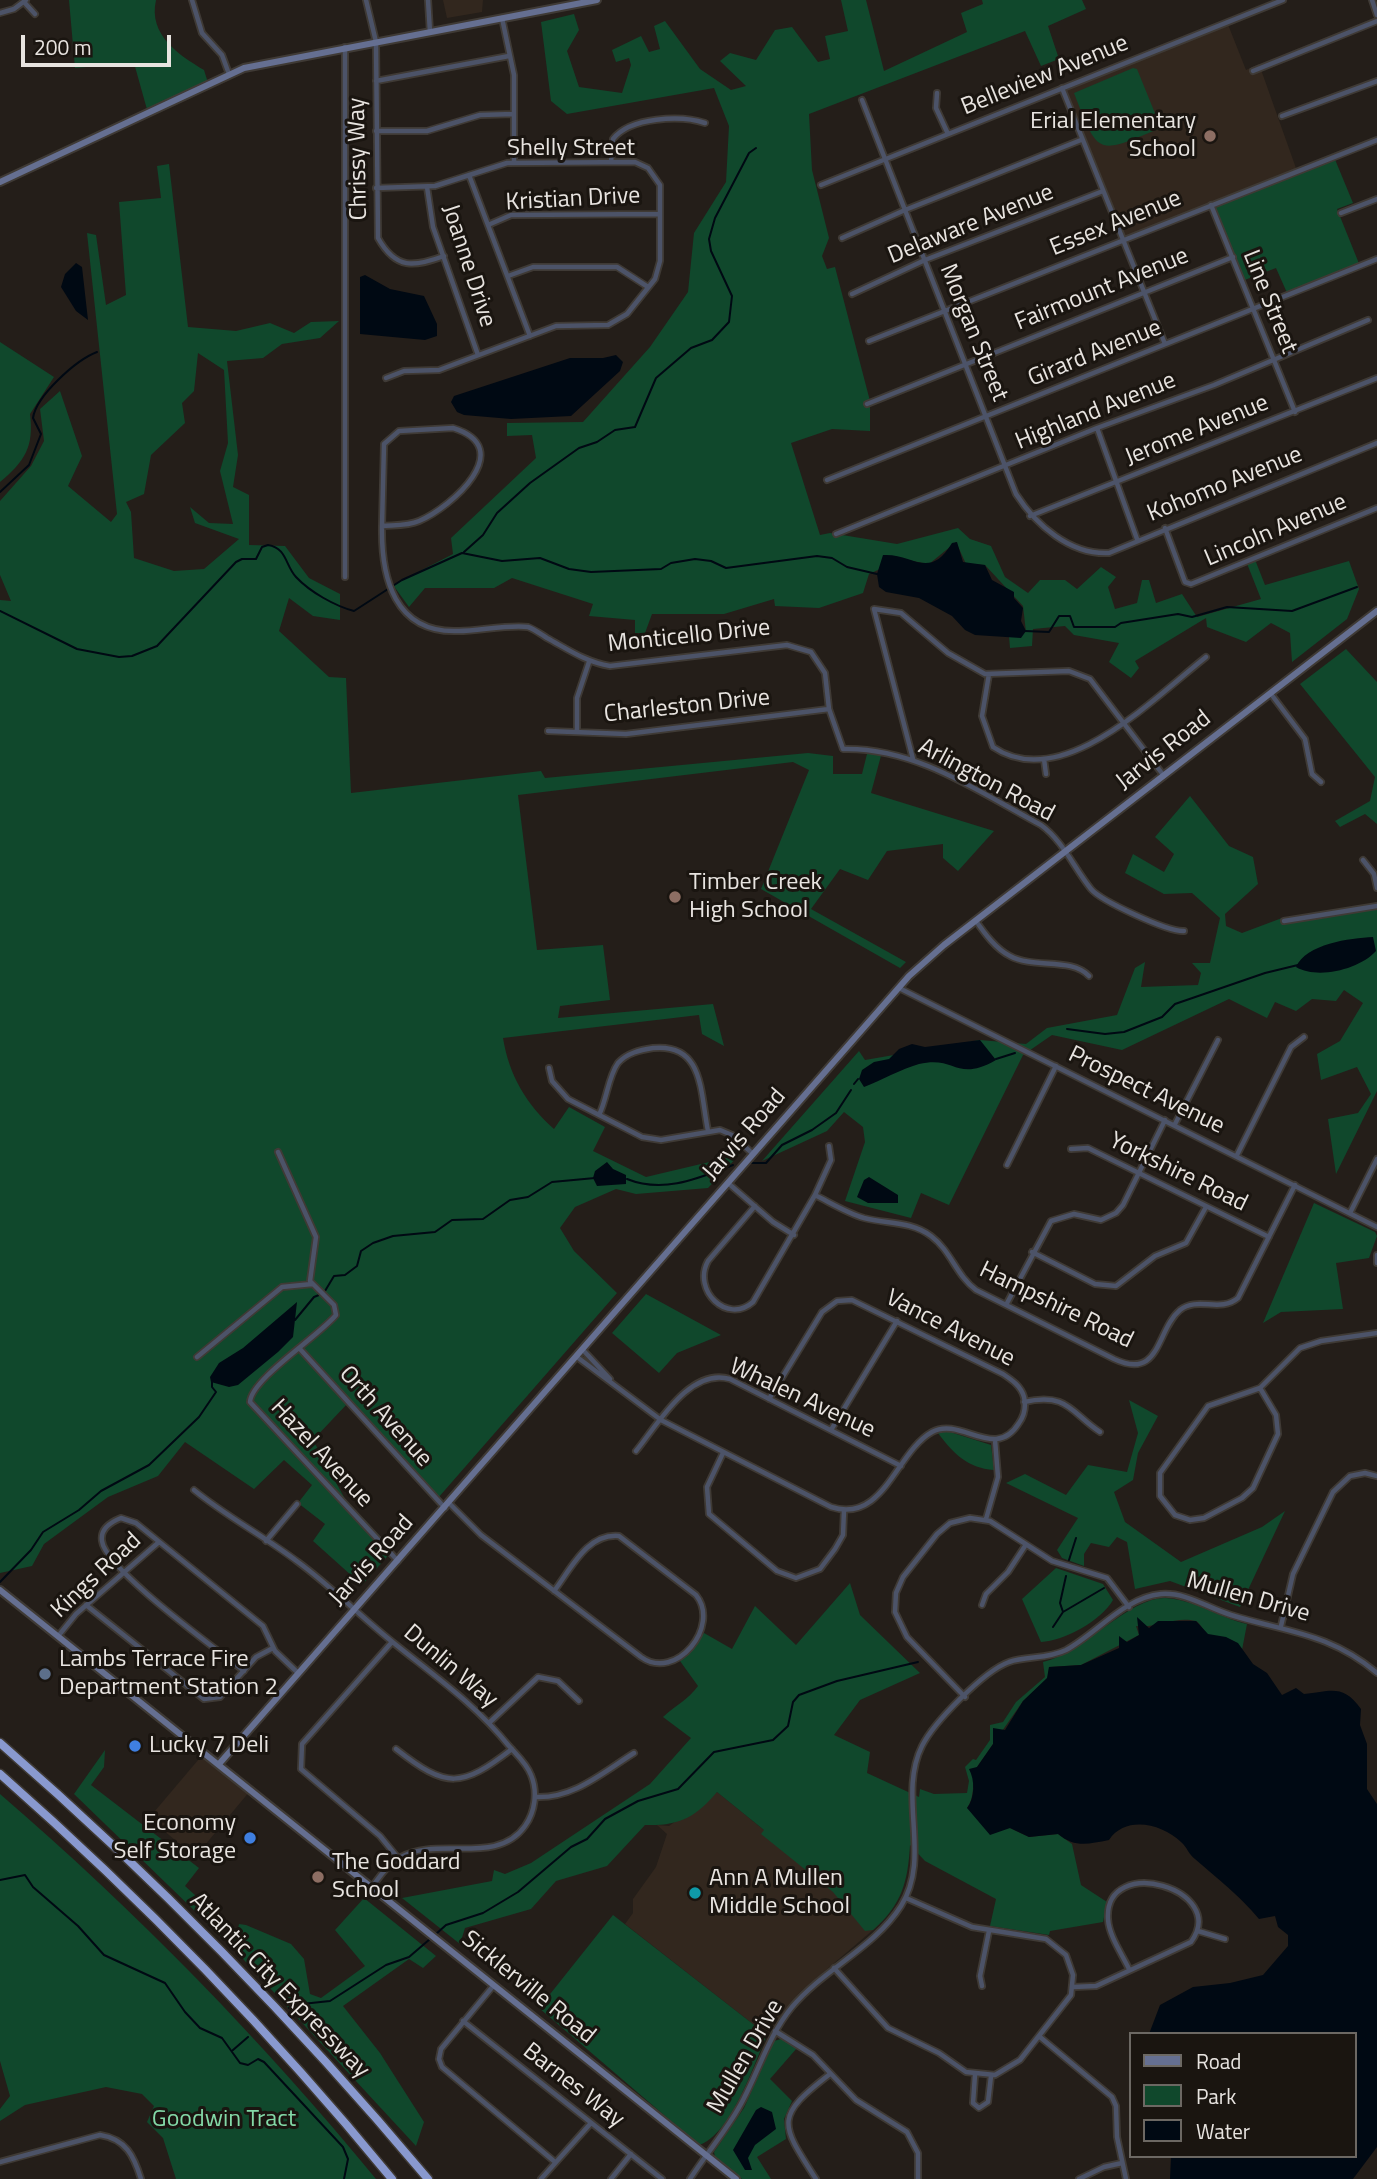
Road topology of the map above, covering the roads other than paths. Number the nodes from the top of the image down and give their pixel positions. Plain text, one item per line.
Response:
1 (192, 0) edge
2 (366, 0) edge
3 (428, 0) edge
4 (597, 0) edge
5 (1283, 0) edge
6 (1372, 0) edge
7 (25, 1) edge
8 (576, 2) edge
9 (0, 13) edge
10 (35, 14) dead end
11 (502, 18) junction
12 (1377, 18) edge
13 (430, 32) junction
14 (376, 42) junction
15 (345, 47) junction
16 (509, 56) junction
17 (1253, 71) dead end
18 (229, 74) junction
19 (376, 81) junction
20 (1377, 81) edge
21 (1062, 88) junction
22 (937, 93) dead end
23 (862, 100) dead end
24 (514, 114) junction
25 (1282, 116) dead end
26 (705, 123) dead end
27 (376, 131) junction
28 (948, 134) junction
29 (1081, 140) junction
30 (1377, 140) edge
31 (885, 159) junction
32 (611, 162) junction
33 (514, 163) junction
34 (469, 175) junction
35 (0, 182) edge
36 (821, 185) dead end
37 (427, 187) junction
38 (376, 188) junction
39 (1103, 191) junction
40 (1377, 199) edge
41 (1211, 205) junction
42 (905, 209) junction
43 (1341, 213) dead end
44 (660, 214) junction
45 (488, 225) junction
46 (842, 238) dead end
47 (1121, 240) junction
48 (444, 256) junction
49 (1233, 257) junction
50 (1377, 259) edge
51 (925, 260) junction
52 (508, 276) junction
53 (648, 288) junction
54 (1144, 292) junction
55 (852, 294) dead end
56 (1253, 309) junction
57 (944, 312) junction
58 (1368, 320) dead end
59 (530, 336) junction
60 (869, 341) dead end
61 (1165, 344) junction
62 (478, 355) junction
63 (1273, 360) junction
64 (966, 363) junction
65 (386, 378) dead end
66 (1377, 378) edge
67 (867, 404) dead end
68 (1295, 412) junction
69 (987, 416) junction
70 (1097, 428) junction
71 (1377, 443) edge
72 (1006, 467) junction
73 (827, 480) dead end
74 (1116, 482) junction
75 (1377, 508) edge
76 (1030, 516) junction
77 (382, 526) junction
78 (1164, 528) junction
79 (836, 534) dead end
80 (1137, 539) junction
81 (1085, 552) joint
82 (345, 577) dead end
83 (1377, 611) edge
84 (1206, 657) dead end
85 (589, 662) junction
86 (989, 674) junction
87 (1271, 694) junction
88 (829, 709) junction
89 (1122, 723) junction
90 (548, 732) dead end
91 (577, 732) junction
92 (913, 758) junction
93 (1044, 759) junction
94 (1046, 774) dead end
95 (1164, 775) junction
96 (1321, 782) dead end
97 (1065, 852) junction
98 (1363, 860) dead end
99 (1377, 888) edge
100 (1377, 906) edge
101 (975, 920) junction
102 (1284, 921) dead end
103 (1184, 931) dead end
104 (1089, 976) dead end
105 (898, 988) junction
106 (1304, 1037) dead end
107 (1218, 1040) dead end
108 (1056, 1066) junction
109 (549, 1068) dead end
110 (599, 1115) junction
111 (1165, 1120) junction
112 (1175, 1124) junction
113 (708, 1131) junction
114 (829, 1146) dead end
115 (1071, 1149) dead end
116 (278, 1152) dead end
117 (754, 1154) junction
118 (1237, 1155) junction
119 (1377, 1159) edge
120 (1007, 1165) dead end
121 (1138, 1173) junction
122 (728, 1184) junction
123 (1295, 1185) junction
124 (815, 1195) junction
125 (755, 1206) junction
126 (1206, 1207) junction
127 (1350, 1213) junction
128 (1377, 1227) edge
129 (794, 1235) junction
130 (1269, 1237) junction
131 (1032, 1252) junction
132 (1377, 1255) edge
133 (1377, 1263) edge
134 (312, 1284) junction
135 (1006, 1305) junction
136 (897, 1321) junction
137 (1377, 1333) edge
138 (300, 1349) junction
139 (583, 1350) junction
140 (197, 1357) dead end
141 (577, 1357) junction
142 (610, 1380) junction
143 (1260, 1388) junction
144 (769, 1399) junction
145 (1024, 1402) junction
146 (661, 1420) junction
147 (831, 1430) junction
148 (1100, 1432) dead end
149 (995, 1440) junction
150 (636, 1451) dead end
151 (723, 1453) junction
152 (901, 1466) junction
153 (1377, 1476) edge
154 (194, 1490) dead end
155 (297, 1504) dead end
156 (447, 1505) junction
157 (844, 1510) junction
158 (986, 1519) junction
159 (266, 1541) junction
160 (159, 1542) junction
161 (1025, 1546) junction
162 (399, 1561) junction
163 (123, 1573) junction
164 (0, 1590) edge
165 (554, 1591) junction
166 (86, 1605) junction
167 (982, 1605) dead end
168 (1129, 1607) junction
169 (355, 1610) junction
170 (1281, 1626) junction
171 (59, 1635) junction
172 (392, 1642) junction
173 (273, 1648) junction
174 (1376, 1669) edge
175 (244, 1671) junction
176 (297, 1672) junction
177 (965, 1697) junction
178 (579, 1701) dead end
179 (490, 1721) junction
180 (0, 1743) edge
181 (396, 1749) dead end
182 (512, 1749) junction
183 (634, 1753) dead end
184 (219, 1764) junction
185 (0, 1774) edge
186 (535, 1797) junction
187 (398, 1858) junction
188 (372, 1887) junction
189 (906, 1898) junction
190 (989, 1931) junction
191 (1198, 1931) junction
192 (1225, 1939) dead end
193 (834, 1968) junction
194 (1129, 1969) junction
195 (494, 1985) junction
196 (982, 1986) dead end
197 (1073, 1987) junction
198 (463, 2021) junction
199 (775, 2031) junction
200 (1040, 2037) junction
201 (830, 2074) junction
202 (975, 2075) junction
203 (990, 2076) junction
204 (591, 2123) junction
205 (631, 2154) junction
206 (706, 2155) junction
207 (0, 2162) edge
208 (555, 2162) junction
209 (1122, 2163) junction
210 (141, 2179) edge
211 (392, 2179) edge
212 (428, 2179) edge
213 (541, 2179) edge
214 (611, 2179) edge
215 (662, 2179) edge
216 (690, 2179) edge
217 (736, 2179) edge
218 (816, 2179) edge
219 (918, 2179) edge
220 (1079, 2179) edge
221 (1126, 2179) edge

1 - 18 street
2 - 14 street, Chrissy Way
3 - 13 street
4 - 8 street
5 - 21 street, Belleview Avenue
6 - 12 street
7 - 9 street
7 - 10 street
8 - 11 street
11 - 13 street
11 - 16 street
12 - 17 street
13 - 14 street
14 - 15 street
14 - 19 street, Chrissy Way
15 - 18 street
15 - 82 street
16 - 19 street
16 - 24 street
18 - 35 street
19 - 27 street, Chrissy Way
20 - 25 street
21 - 28 street, Belleview Avenue
21 - 29 street
22 - 28 street
23 - 31 street, Morgan Street
24 - 27 street
24 - 33 street
26 - 32 street
27 - 38 street, Chrissy Way
28 - 31 street, Belleview Avenue
29 - 39 street
29 - 42 street
30 - 41 street, Essex Avenue
31 - 36 street, Belleview Avenue
31 - 42 street, Morgan Street
32 - 33 street, Shelly Street
32 - 44 street, Shelly Street
33 - 34 street, Shelly Street
34 - 37 street, Shelly Street
34 - 45 street
37 - 38 street, Shelly Street
37 - 48 street, Joanne Drive
38 - 48 street, Chrissy Way
39 - 47 street
39 - 51 street, Delaware Avenue
40 - 43 street
41 - 47 street, Essex Avenue
41 - 49 street, Line Street
42 - 46 street
42 - 51 street, Morgan Street
44 - 45 street, Kristian Drive
44 - 53 street, Shelly Street
45 - 52 street
47 - 54 street
47 - 57 street, Essex Avenue
48 - 62 street, Joanne Drive
49 - 54 street, Fairmount Avenue
49 - 56 street, Line Street
50 - 56 street, Girard Avenue
51 - 55 street, Delaware Avenue
51 - 57 street, Morgan Street
52 - 53 street
52 - 59 street
53 - 59 street, Shelly Street
54 - 61 street
54 - 64 street, Fairmount Avenue
56 - 61 street, Girard Avenue
56 - 63 street, Line Street
57 - 60 street, Essex Avenue
57 - 64 street, Morgan Street
58 - 63 street, Highland Avenue
59 - 62 street, Shelly Street
61 - 69 street, Girard Avenue
62 - 65 street, Shelly Street
63 - 68 street, Line Street
63 - 70 street, Highland Avenue
64 - 67 street, Fairmount Avenue
64 - 69 street, Morgan Street
66 - 68 street, Jerome Avenue
68 - 74 street, Jerome Avenue
69 - 72 street, Morgan Street
69 - 73 street, Girard Avenue
70 - 72 street, Highland Avenue
70 - 74 street
71 - 78 street, Kohomo Avenue
72 - 76 street, Morgan Street
72 - 79 street, Highland Avenue
74 - 76 street, Jerome Avenue
74 - 80 street
75 - 78 street, Lincoln Avenue
76 - 81 street, Morgan Street
77 - 77 street, Monticello Drive
77 - 85 street, Monticello Drive
78 - 80 street, Kohomo Avenue
80 - 81 street, Kohomo Avenue
83 - 87 street, Jarvis Road
84 - 89 street
85 - 88 street, Monticello Drive
85 - 91 street
86 - 89 street
86 - 92 street
86 - 93 street
87 - 95 street, Jarvis Road
87 - 96 street
88 - 91 street, Charleston Drive
88 - 92 street, Arlington Road
89 - 93 street
89 - 95 street
90 - 91 street, Charleston Drive
92 - 97 street, Arlington Road
93 - 94 street
95 - 97 street, Jarvis Road
97 - 101 street, Jarvis Road
97 - 103 street, Arlington Road
98 - 99 street
100 - 102 street
101 - 104 street
101 - 105 street, Jarvis Road
105 - 108 street, Prospect Avenue
105 - 117 street, Jarvis Road
106 - 118 street
107 - 112 street
108 - 111 street, Prospect Avenue
108 - 120 street
109 - 110 street
110 - 113 street
110 - 113 street
111 - 112 street, Prospect Avenue
111 - 121 street
112 - 118 street, Prospect Avenue
113 - 117 street
114 - 124 street
115 - 121 street, Yorkshire Road
116 - 134 street
117 - 122 street, Jarvis Road
118 - 123 street, Prospect Avenue
119 - 127 street
121 - 126 street, Yorkshire Road
121 - 131 street
122 - 125 street
122 - 139 street, Jarvis Road
123 - 127 street, Prospect Avenue
123 - 130 street, Hampshire Road
124 - 129 street
124 - 135 street, Hampshire Road
125 - 129 street
125 - 129 street
126 - 130 street, Yorkshire Road
126 - 131 street
127 - 128 street, Prospect Avenue
130 - 135 street, Hampshire Road
131 - 135 street
132 - 133 street
134 - 138 street
134 - 140 street
136 - 144 street, Vance Avenue
136 - 145 street, Vance Avenue
136 - 147 street
137 - 143 street
138 - 156 street, Orth Avenue
138 - 162 street, Hazel Avenue
139 - 141 street, Jarvis Road
139 - 142 street
141 - 142 street
141 - 156 street, Jarvis Road
142 - 146 street
143 - 143 street
144 - 146 street, Whalen Avenue
144 - 147 street, Whalen Avenue
145 - 148 street
145 - 149 street, Vance Avenue
146 - 150 street, Whalen Avenue
146 - 151 street
147 - 152 street, Whalen Avenue
149 - 152 street
149 - 158 street
151 - 157 street
151 - 157 street
152 - 157 street
153 - 170 street
154 - 159 street, Dunlin Way
155 - 159 street
156 - 162 street, Jarvis Road
156 - 165 street, Orth Avenue
158 - 161 street
158 - 177 street
159 - 169 street, Dunlin Way
160 - 163 street, Kings Road
160 - 163 street
160 - 173 street
161 - 167 street
161 - 168 street
162 - 169 street, Jarvis Road
163 - 166 street, Kings Road
163 - 175 street
164 - 171 street, Sicklerville Road
165 - 165 street, Orth Avenue
166 - 171 street, Kings Road
166 - 175 street
168 - 170 street, Mullen Drive
168 - 177 street, Mullen Drive
169 - 172 street, Dunlin Way
169 - 176 street, Jarvis Road
170 - 174 street, Mullen Drive
171 - 184 street, Sicklerville Road
172 - 179 street, Dunlin Way
172 - 187 street
173 - 175 street
173 - 176 street
176 - 184 street, Jarvis Road
177 - 189 street, Mullen Drive
178 - 179 street
179 - 182 street, Dunlin Way
180 - 212 highway, Atlantic City Expressway
181 - 182 street
182 - 186 street, Dunlin Way
183 - 186 street
184 - 188 street, Sicklerville Road
185 - 211 highway, Atlantic City Expressway
186 - 187 street
187 - 188 street
188 - 195 street, Sicklerville Road
189 - 190 street
189 - 193 street, Mullen Drive
190 - 196 street
190 - 197 street
191 - 192 street
191 - 194 street
191 - 194 street
193 - 199 street, Mullen Drive
193 - 202 street
194 - 197 street
195 - 198 street
195 - 206 street, Sicklerville Road
197 - 200 street
198 - 204 street, Barnes Way
198 - 208 street
199 - 201 street
199 - 206 street, Mullen Drive
200 - 203 street
200 - 209 street
201 - 218 street
201 - 219 street
202 - 203 street
202 - 203 street
204 - 205 street, Barnes Way
204 - 208 street
205 - 214 street
205 - 215 street, Barnes Way
206 - 216 street, Mullen Drive
206 - 217 street, Sicklerville Road
207 - 210 street
208 - 213 street
209 - 220 street
209 - 221 street

